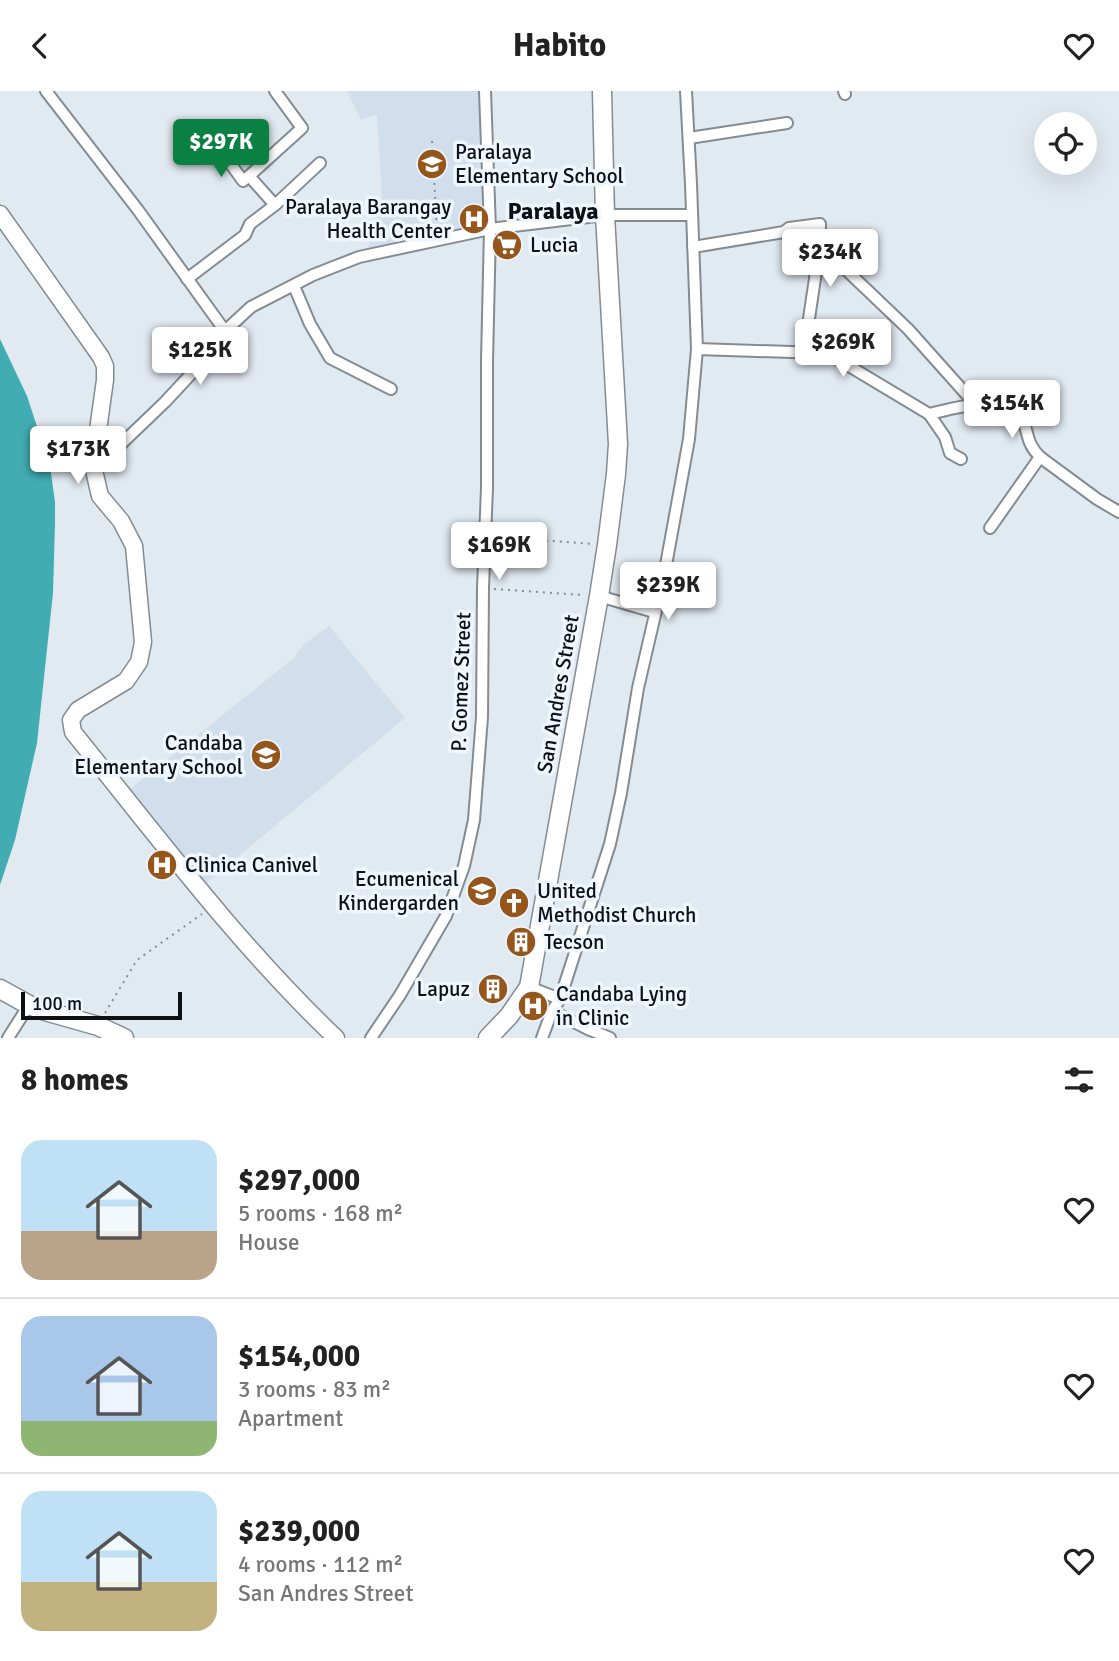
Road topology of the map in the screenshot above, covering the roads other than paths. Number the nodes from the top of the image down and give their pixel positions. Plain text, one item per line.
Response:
1 (46, 91) edge
2 (275, 91) edge
3 (485, 91) edge
4 (602, 91) edge
5 (686, 91) edge
6 (787, 123) dead end
7 (206, 130) dead end
8 (689, 138) junction
9 (320, 163) dead end
10 (249, 176) junction
11 (275, 205) junction
12 (0, 214) edge
13 (605, 215) junction
14 (691, 215) junction
15 (490, 229) junction
16 (820, 245) junction
17 (693, 247) junction
18 (187, 279) junction
19 (293, 286) junction
20 (225, 331) junction
21 (696, 349) junction
22 (804, 352) junction
23 (391, 389) dead end
24 (975, 404) junction
25 (929, 414) junction
26 (1040, 457) junction
27 (961, 459) dead end
28 (93, 465) junction
29 (1119, 512) edge
30 (990, 528) dead end
31 (664, 576) junction
32 (708, 587) dead end
33 (599, 596) junction
34 (654, 613) junction
35 (529, 987) junction
36 (3, 990) edge
37 (560, 999) junction
38 (29, 1005) junction
39 (552, 1011) junction
40 (117, 1037) edge
41 (8, 1038) edge
42 (336, 1038) edge
43 (370, 1038) edge
44 (488, 1038) edge
45 (542, 1038) edge
46 (610, 1038) edge

1 - 18 street
2 - 10 street
3 - 15 street, P. Gomez Street
4 - 13 main road, San Andres Street
5 - 8 street
6 - 8 street
7 - 10 street
8 - 14 street
9 - 11 street
10 - 11 street
11 - 18 street
12 - 28 street
13 - 14 street
13 - 15 street
13 - 33 main road, San Andres Street
14 - 17 street
15 - 19 street
15 - 43 street, P. Gomez Street
16 - 17 street
16 - 22 street
16 - 24 street
17 - 21 street
18 - 20 street
19 - 20 street
19 - 23 street
20 - 28 street
21 - 22 street
21 - 31 street
22 - 25 street
24 - 25 street
24 - 26 street
25 - 27 street
26 - 29 street
26 - 30 street
28 - 42 street
31 - 32 street
31 - 34 street
33 - 34 street
33 - 35 main road, San Andres Street
34 - 37 street
35 - 37 street
35 - 44 main road, San Andres Street
36 - 38 main road
37 - 39 street
38 - 40 main road
38 - 41 street
39 - 45 street
39 - 46 street

